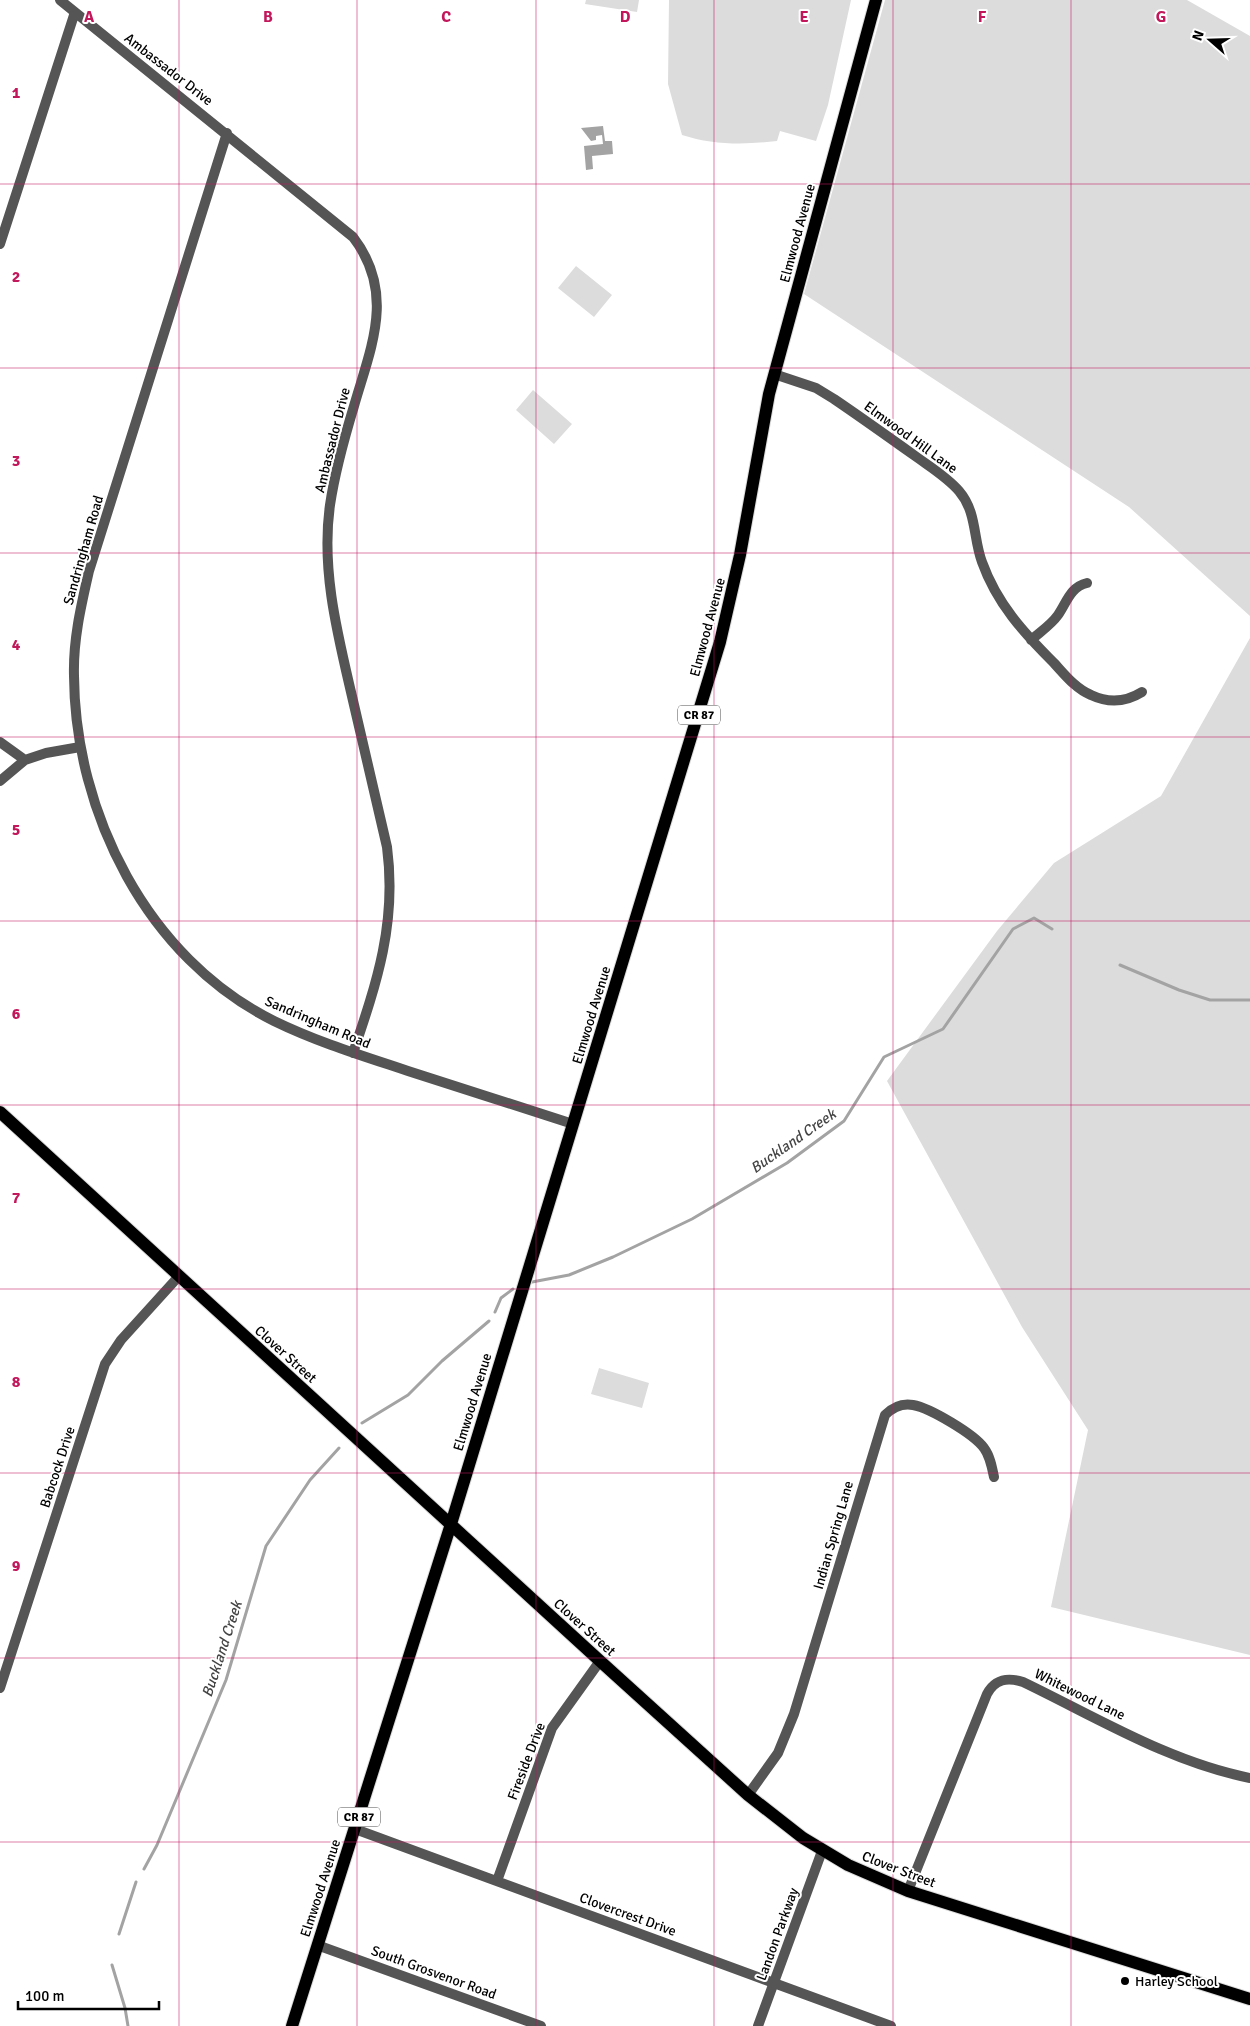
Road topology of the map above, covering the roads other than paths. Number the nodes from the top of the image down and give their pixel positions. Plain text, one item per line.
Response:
1 (60, 0) edge
2 (876, 0) edge
3 (75, 12) junction
4 (227, 133) junction
5 (0, 244) edge
6 (774, 374) junction
7 (1087, 583) dead end
8 (1031, 640) junction
9 (1142, 692) dead end
10 (0, 742) edge
11 (80, 747) junction
12 (25, 760) junction
13 (0, 781) edge
14 (353, 1053) junction
15 (0, 1112) edge
16 (573, 1124) junction
17 (179, 1276) junction
18 (994, 1477) dead end
19 (451, 1524) junction
20 (600, 1661) junction
21 (0, 1688) edge
22 (1250, 1778) edge
23 (748, 1795) junction
24 (355, 1829) junction
25 (822, 1851) junction
26 (497, 1881) junction
27 (908, 1891) junction
28 (317, 1945) junction
29 (774, 1982) junction
30 (1250, 1999) edge
31 (292, 2026) edge
32 (541, 2026) edge
33 (758, 2026) edge
34 (891, 2026) edge

1 - 3 street, Ambassador Drive
2 - 6 main road, Elmwood Avenue / CR 87
3 - 4 street, Ambassador Drive
3 - 5 street
4 - 11 street, Sandringham Road
4 - 14 street, Ambassador Drive
6 - 8 street, Elmwood Hill Lane
6 - 16 main road, Elmwood Avenue / CR 87
7 - 8 street
8 - 9 street, Elmwood Hill Lane
10 - 12 street
11 - 12 street
11 - 14 street, Sandringham Road
12 - 13 street
14 - 16 street, Sandringham Road
15 - 17 main road, Clover Street
16 - 19 main road, Elmwood Avenue / CR 87
17 - 19 main road, Clover Street
17 - 21 street, Babcock Drive
18 - 23 street, Indian Spring Lane
19 - 20 main road, Clover Street
19 - 24 main road, Elmwood Avenue / CR 87
20 - 23 main road, Clover Street
20 - 26 street, Fireside Drive
22 - 27 street, Whitewood Lane
23 - 25 main road, Clover Street
24 - 26 street, Clovercrest Drive
24 - 28 main road, Elmwood Avenue / CR 87
25 - 27 main road, Clover Street
25 - 29 street, Landon Parkway
26 - 29 street, Clovercrest Drive
27 - 30 main road, Clover Street
28 - 31 main road, Elmwood Avenue / CR 87
28 - 32 street, South Grosvenor Road
29 - 33 street, Landon Parkway
29 - 34 street, Clovercrest Drive

